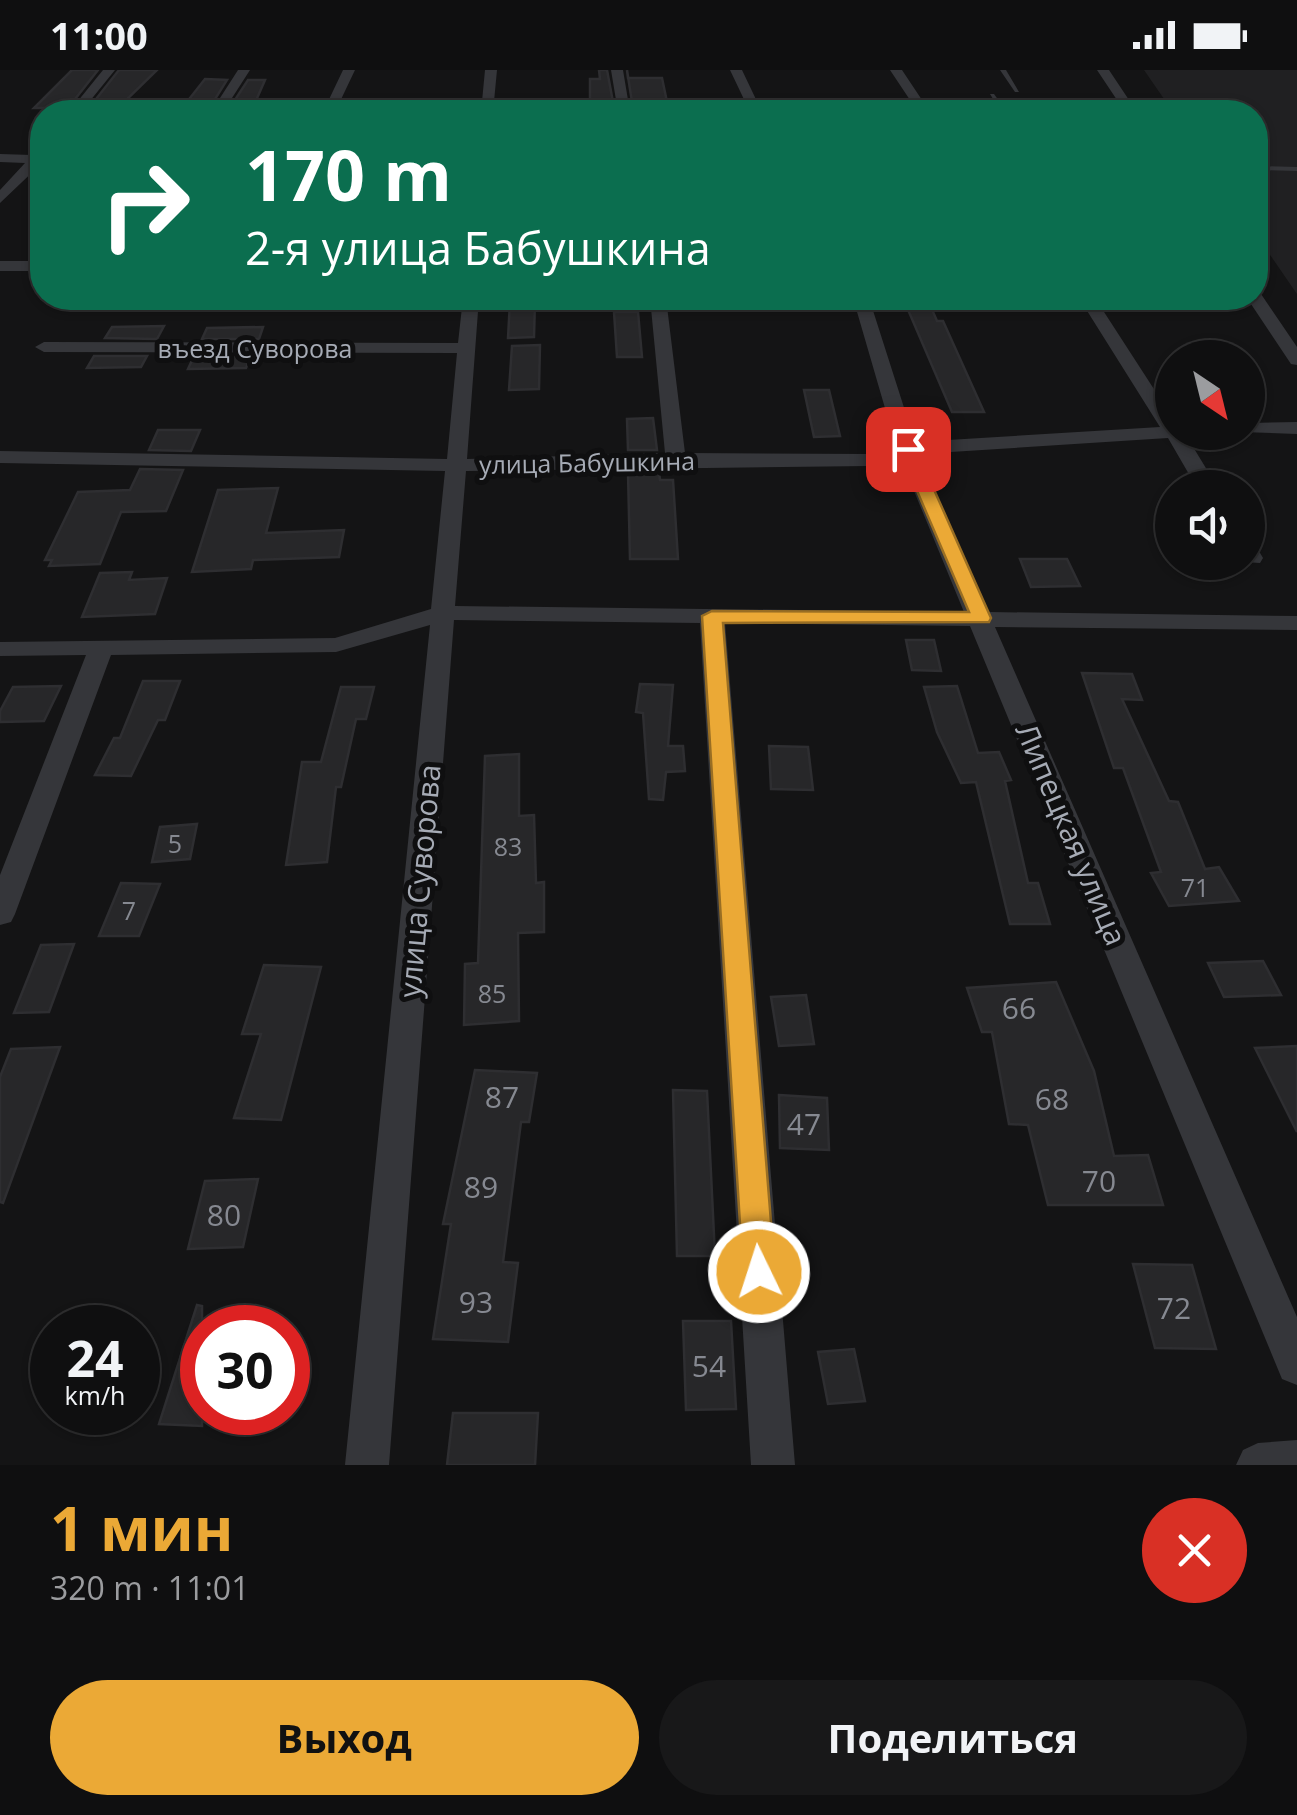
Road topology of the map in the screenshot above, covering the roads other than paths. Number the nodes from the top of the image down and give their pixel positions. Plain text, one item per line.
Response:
1 (109, 70) edge
2 (244, 70) edge
3 (350, 70) edge
4 (491, 70) edge
5 (617, 70) edge
6 (736, 70) edge
7 (896, 70) edge
8 (1004, 70) edge
9 (1103, 70) edge
10 (1017, 90) dead end
11 (992, 94) dead end
12 (84, 100) edge
13 (224, 100) edge
14 (335, 100) edge
15 (489, 100) edge
16 (622, 100) edge
17 (750, 100) edge
18 (916, 100) edge
19 (996, 100) edge
20 (1123, 100) edge
21 (30, 157) edge
22 (0, 158) edge
23 (30, 167) edge
24 (1268, 168) edge
25 (1297, 169) edge
26 (0, 198) edge
27 (0, 266) edge
28 (30, 266) edge
29 (470, 310) edge
30 (659, 310) edge
31 (864, 310) edge
32 (1095, 310) edge
33 (1262, 310) edge
34 (44, 347) dead end
35 (466, 348) junction
36 (1297, 360) edge
37 (1155, 404) edge
38 (1297, 428) edge
39 (1265, 429) edge
40 (1155, 433) edge
41 (908, 449) junction
42 (0, 457) edge
43 (676, 459) junction
44 (456, 465) junction
45 (443, 614) junction
46 (712, 616) junction
47 (982, 618) junction
48 (1297, 623) edge
49 (0, 649) edge
50 (101, 649) junction
51 (0, 914) edge
52 (1297, 1365) edge
53 (1297, 1462) edge
54 (366, 1465) edge
55 (773, 1465) edge
56 (1258, 1465) edge

1 - 12 street
2 - 13 street
3 - 14 street
4 - 15 street
5 - 16 street
6 - 17 street
7 - 18 street
8 - 10 lane
9 - 20 street
11 - 19 lane
21 - 22 street
23 - 26 street
24 - 25 lane
27 - 28 street
29 - 35 street, улица Суворова
30 - 43 street
31 - 41 street, Липецкая улица
32 - 37 street
33 - 36 street
34 - 35 street, въезд Суворова
35 - 44 street, улица Суворова
38 - 39 street
40 - 41 street, улица Бабушкина
41 - 43 street, улица Бабушкина
41 - 47 street, Липецкая улица
42 - 44 street, улица Бабушкина
43 - 44 street, улица Бабушкина
44 - 45 street, улица Суворова
45 - 46 street
45 - 50 street
45 - 54 street, улица Суворова
46 - 47 street
46 - 55 street
47 - 48 street
47 - 52 street, Липецкая улица
49 - 50 street
50 - 51 street
53 - 56 street

